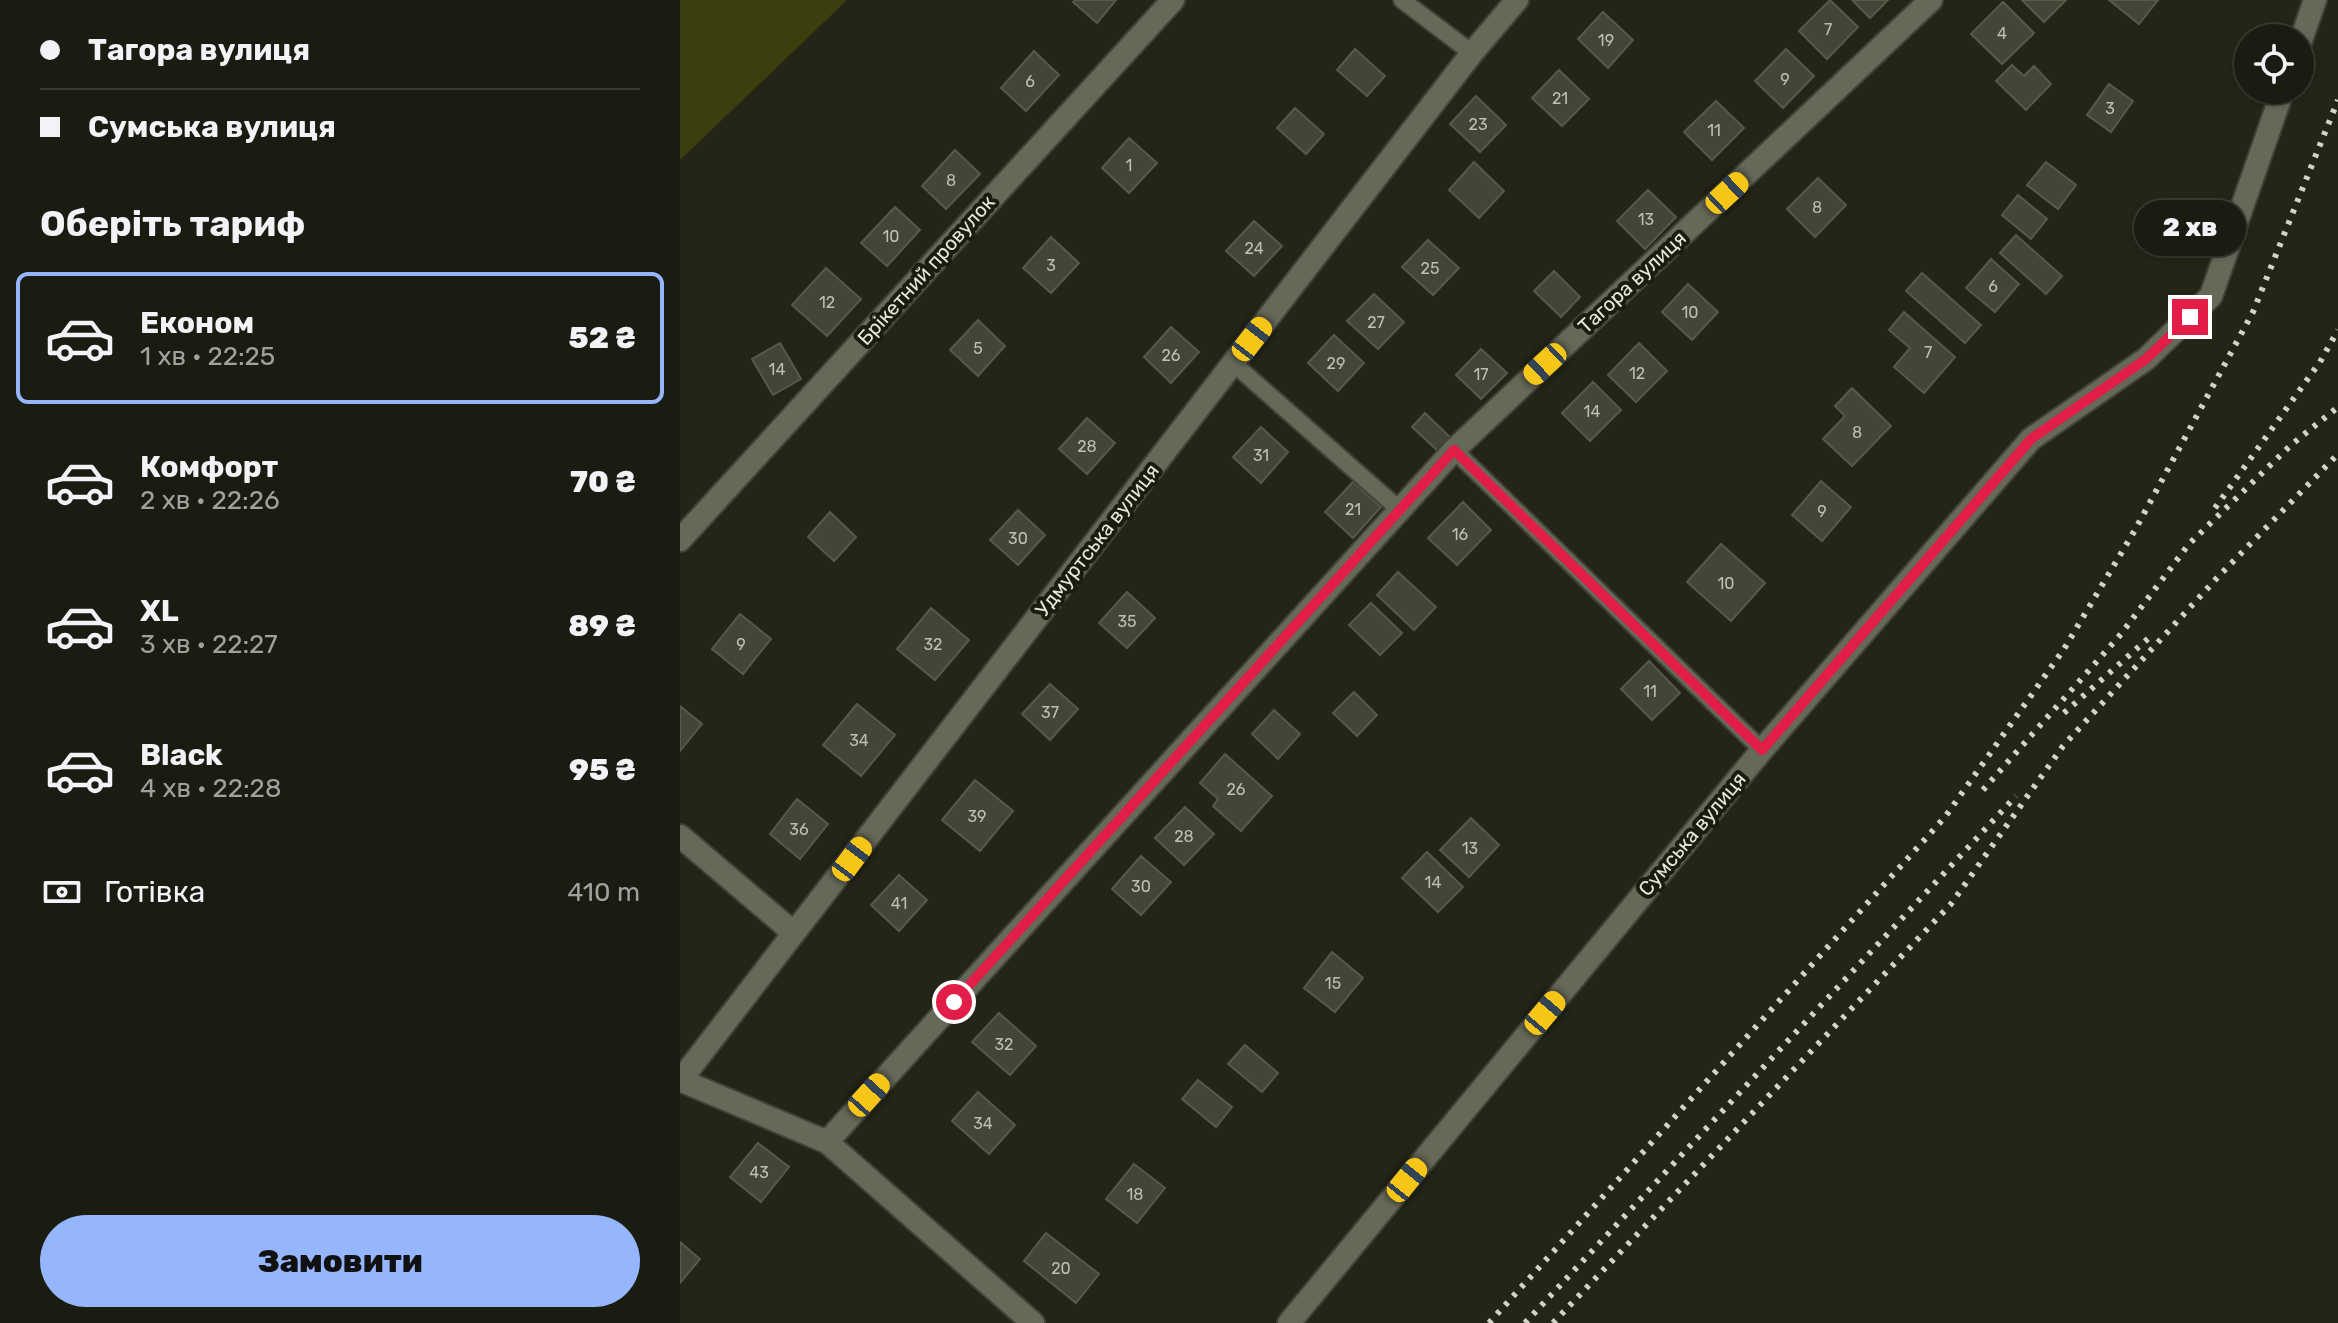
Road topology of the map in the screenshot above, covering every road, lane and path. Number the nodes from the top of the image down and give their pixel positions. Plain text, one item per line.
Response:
1 (1173, 0) edge
2 (1402, 0) edge
3 (1517, 0) edge
4 (1931, 0) edge
5 (2315, 0) edge
6 (2307, 24) edge
7 (1472, 53) junction
8 (2278, 104) edge
9 (1233, 363) junction
10 (1454, 450) junction
11 (1400, 510) junction
12 (680, 540) edge
13 (1762, 750) junction
14 (680, 836) edge
15 (794, 933) junction
16 (680, 1080) edge
17 (827, 1142) junction
18 (1033, 1323) edge
19 (1289, 1323) edge

1 - 12 street, Брiкетний провулок
2 - 7 lane
3 - 7 street, Удмуртська вулиця
4 - 10 street, Тагора вулиця
5 - 6 street
7 - 9 street, Удмуртська вулиця
8 - 13 street, Сумська вулиця
9 - 11 lane
9 - 15 street, Удмуртська вулиця
10 - 11 street, Тагора вулиця
10 - 13 lane
11 - 17 street, Тагора вулиця
13 - 19 street, Сумська вулиця
14 - 15 street
15 - 16 street, Удмуртська вулиця
16 - 17 street
17 - 18 street

